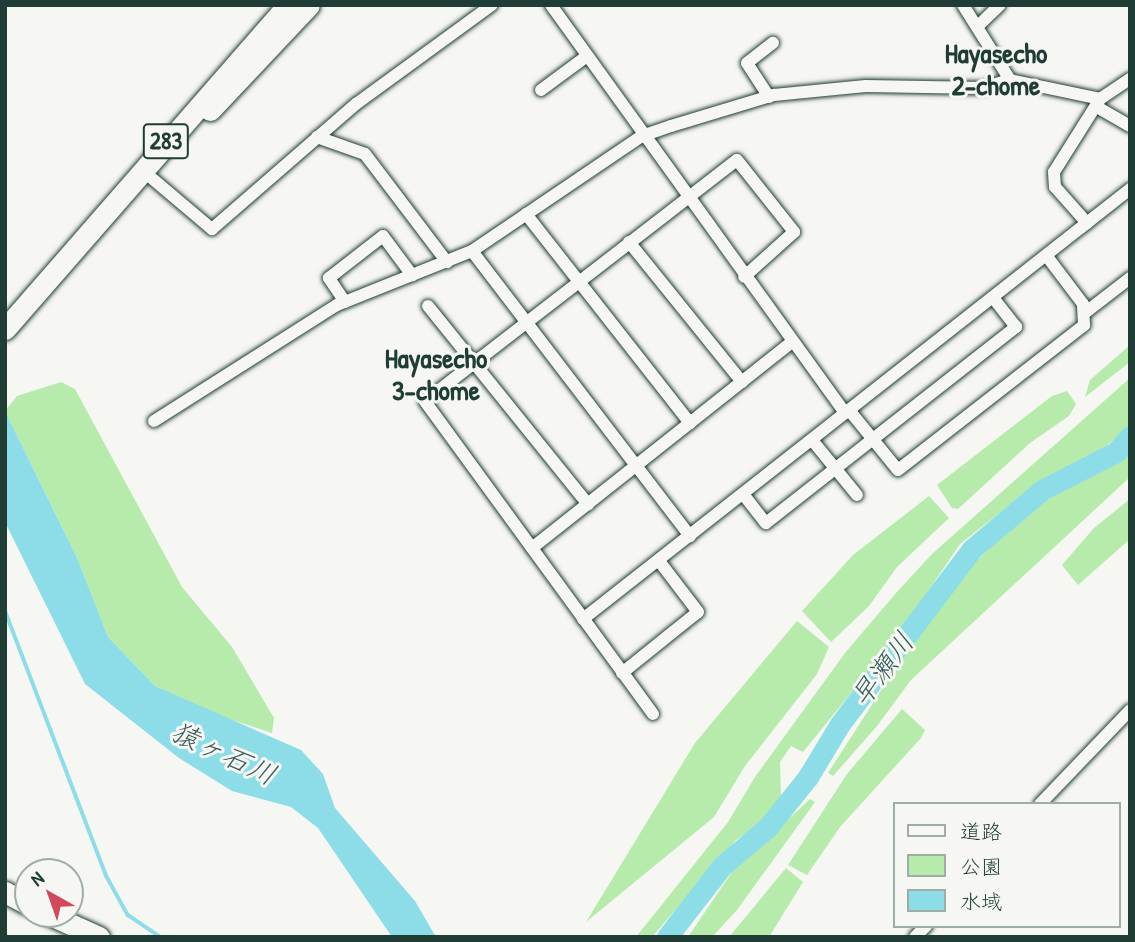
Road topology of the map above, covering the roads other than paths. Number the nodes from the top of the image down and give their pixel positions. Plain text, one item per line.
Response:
1 (288, 5) edge
2 (309, 5) edge
3 (492, 5) edge
4 (551, 5) edge
5 (963, 5) edge
6 (1000, 5) edge
7 (978, 26) junction
8 (773, 43) dead end
9 (587, 57) junction
10 (1130, 79) edge
11 (1010, 80) junction
12 (541, 90) dead end
13 (769, 97) junction
14 (1099, 103) junction
15 (1130, 127) edge
16 (317, 136) junction
17 (642, 136) junction
18 (148, 175) junction
19 (1130, 189) edge
20 (686, 197) junction
21 (526, 214) junction
22 (1087, 223) junction
23 (629, 242) junction
24 (77, 247) junction
25 (472, 251) junction
26 (1046, 255) junction
27 (447, 262) junction
28 (412, 275) junction
29 (744, 277) junction
30 (1130, 278) edge
31 (578, 281) junction
32 (993, 298) junction
33 (345, 302) junction
34 (428, 306) dead end
35 (1086, 312) junction
36 (526, 322) junction
37 (5, 329) edge
38 (792, 343) junction
39 (474, 363) junction
40 (742, 382) junction
41 (847, 412) junction
42 (154, 421) dead end
43 (690, 424) junction
44 (873, 439) junction
45 (812, 440) junction
46 (636, 466) junction
47 (835, 469) junction
48 (743, 494) junction
49 (857, 495) dead end
50 (588, 504) junction
51 (690, 536) junction
52 (532, 548) junction
53 (659, 561) junction
54 (583, 619) junction
55 (622, 673) junction
56 (1130, 710) edge
57 (653, 715) dead end
58 (1042, 802) edge
59 (79, 928) edge
60 (99, 937) edge

1 - 24 highway, 283
2 - 18 highway, 283
3 - 16 street
4 - 9 street
5 - 7 street
6 - 7 street
7 - 11 street
8 - 13 street
9 - 12 street
9 - 17 street
10 - 14 street
11 - 13 street
11 - 14 street
13 - 17 street
14 - 15 street
14 - 22 street
16 - 18 street
16 - 27 street
17 - 20 street
17 - 21 street
18 - 24 highway, 283
19 - 22 street
20 - 23 street
20 - 29 street
20 - 29 street
21 - 25 street
21 - 31 street
22 - 26 street
23 - 31 street
23 - 40 street
24 - 37 highway, 283
25 - 27 street
25 - 36 street
26 - 32 street
26 - 35 street
27 - 28 street
28 - 33 street
28 - 33 street
29 - 38 street
30 - 35 street
31 - 36 street
31 - 43 street
32 - 41 street
32 - 44 street
33 - 42 street
34 - 39 street
35 - 44 street
36 - 39 street
36 - 46 street
38 - 40 street
38 - 41 street
39 - 50 street
39 - 52 street
40 - 43 street
41 - 44 street
41 - 45 street
43 - 46 street
44 - 47 street
45 - 47 street
45 - 48 street
46 - 50 street
46 - 51 street
47 - 48 street
47 - 49 street
48 - 51 street
50 - 52 street
51 - 53 street
52 - 54 street
53 - 54 street
53 - 55 street
54 - 55 street
55 - 57 street
56 - 58 street
59 - 60 highway

